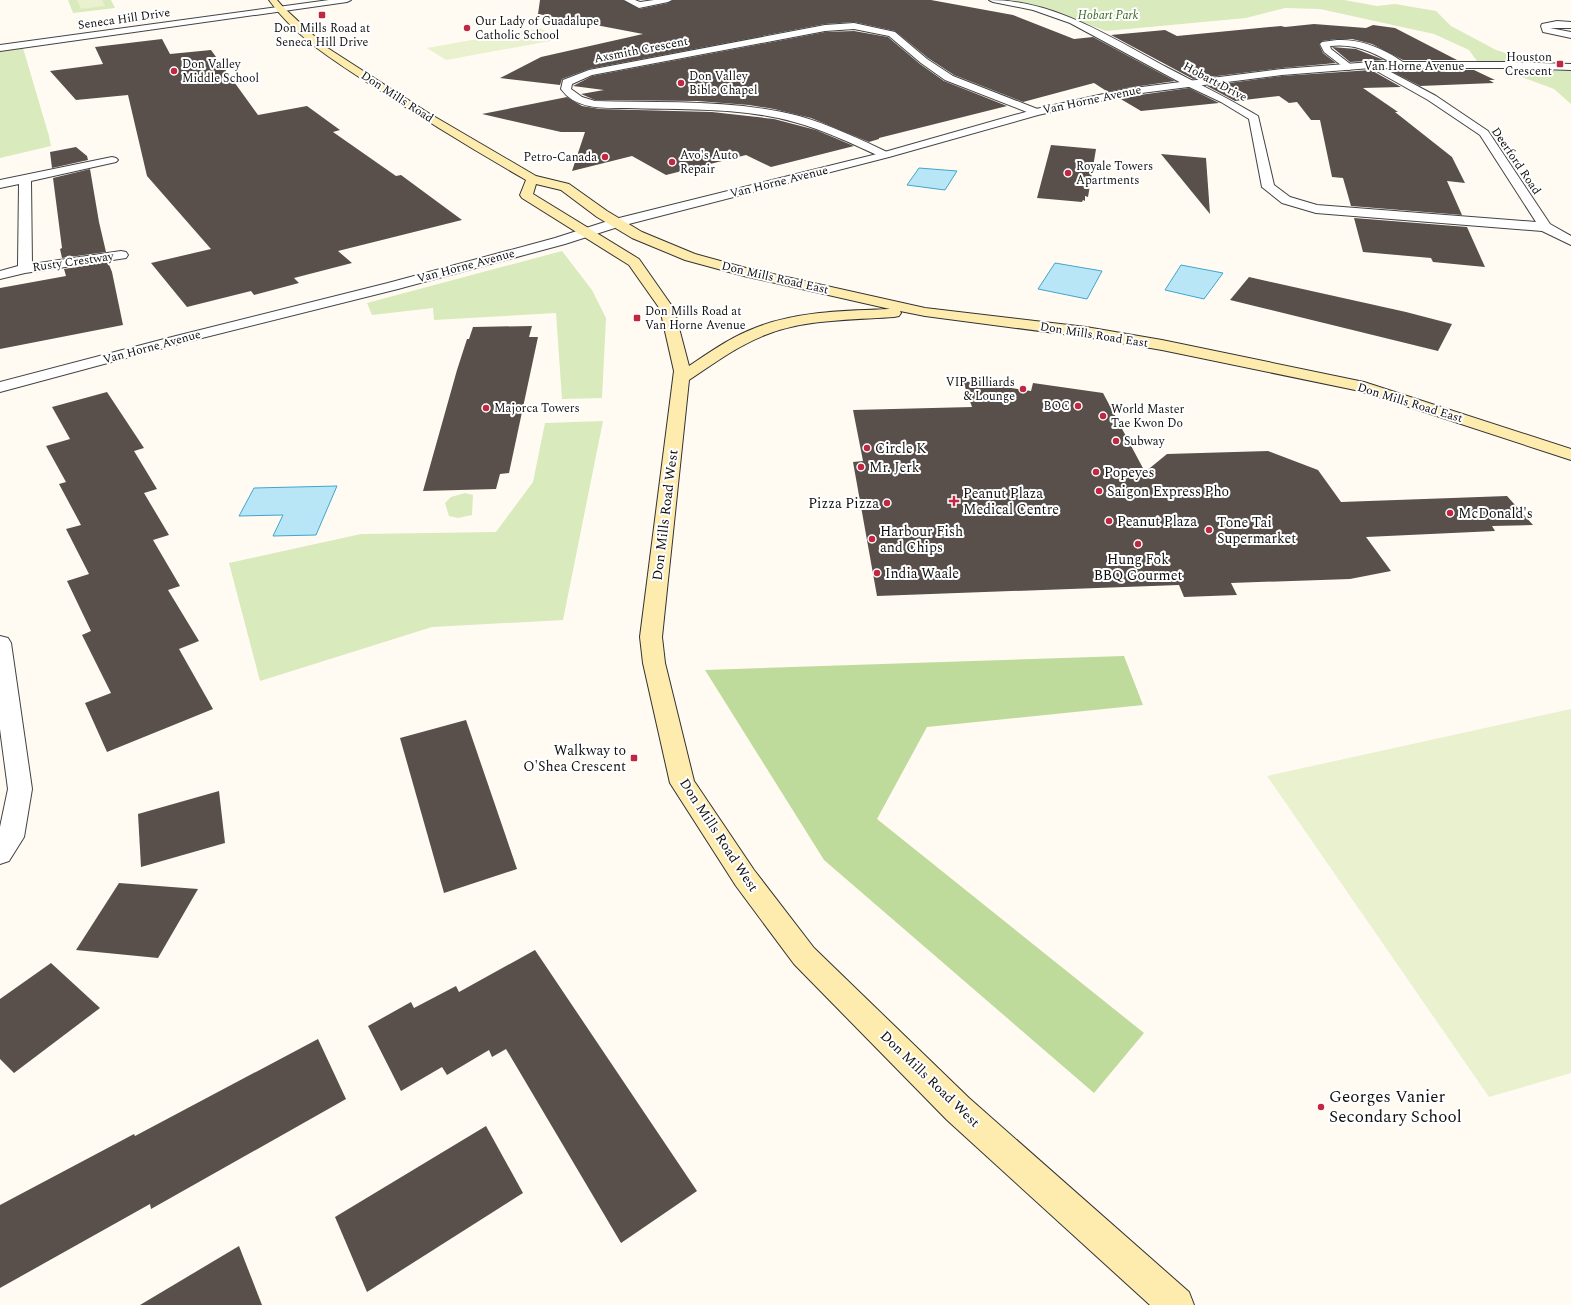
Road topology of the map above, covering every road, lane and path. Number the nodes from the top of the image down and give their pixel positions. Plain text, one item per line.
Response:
1 (347, 0) edge
2 (628, 0) edge
3 (668, 0) edge
4 (993, 0) edge
5 (276, 4) edge
6 (1571, 25) edge
7 (1571, 35) edge
8 (0, 48) edge
9 (1400, 64) junction
10 (1371, 65) junction
11 (1349, 67) junction
12 (1571, 67) edge
13 (1189, 83) junction
14 (1036, 112) junction
15 (885, 155) junction
16 (112, 160) dead end
17 (25, 179) junction
18 (532, 179) junction
19 (0, 184) edge
20 (616, 223) junction
21 (1544, 227) junction
22 (587, 232) junction
23 (1571, 241) edge
24 (121, 255) dead end
25 (25, 269) junction
26 (0, 275) edge
27 (925, 312) junction
28 (682, 378) junction
29 (0, 387) edge
30 (1571, 455) edge
31 (0, 643) edge
32 (0, 854) edge
33 (1176, 1305) edge

1 - 5 street, Seneca Hill Drive
2 - 3 street
4 - 13 street, Hobart Drive
5 - 8 street, Seneca Hill Drive
5 - 18 main road, Don Mills Road
6 - 7 street
9 - 10 street, Van Horne Avenue
9 - 11 street
9 - 12 street, Van Horne Avenue
10 - 11 street, Van Horne Avenue
10 - 21 street, Deerford Road
11 - 13 street, Van Horne Avenue
13 - 14 street, Van Horne Avenue
13 - 21 street, Hobart Drive
14 - 15 street, Van Horne Avenue
14 - 15 street, Axsmith Crescent
15 - 20 street, Van Horne Avenue
16 - 17 street
17 - 19 street
17 - 25 street, Rusty Crestway
18 - 20 main road, Don Mills Road
18 - 22 main road
20 - 22 street, Van Horne Avenue
20 - 27 main road, Don Mills Road East
21 - 23 street
22 - 28 main road, Don Mills Road West
22 - 29 street, Van Horne Avenue
24 - 25 street, Rusty Crestway
25 - 26 street, Rusty Crestway
27 - 28 main road
27 - 30 main road, Don Mills Road East
28 - 33 main road, Don Mills Road West
31 - 32 street

